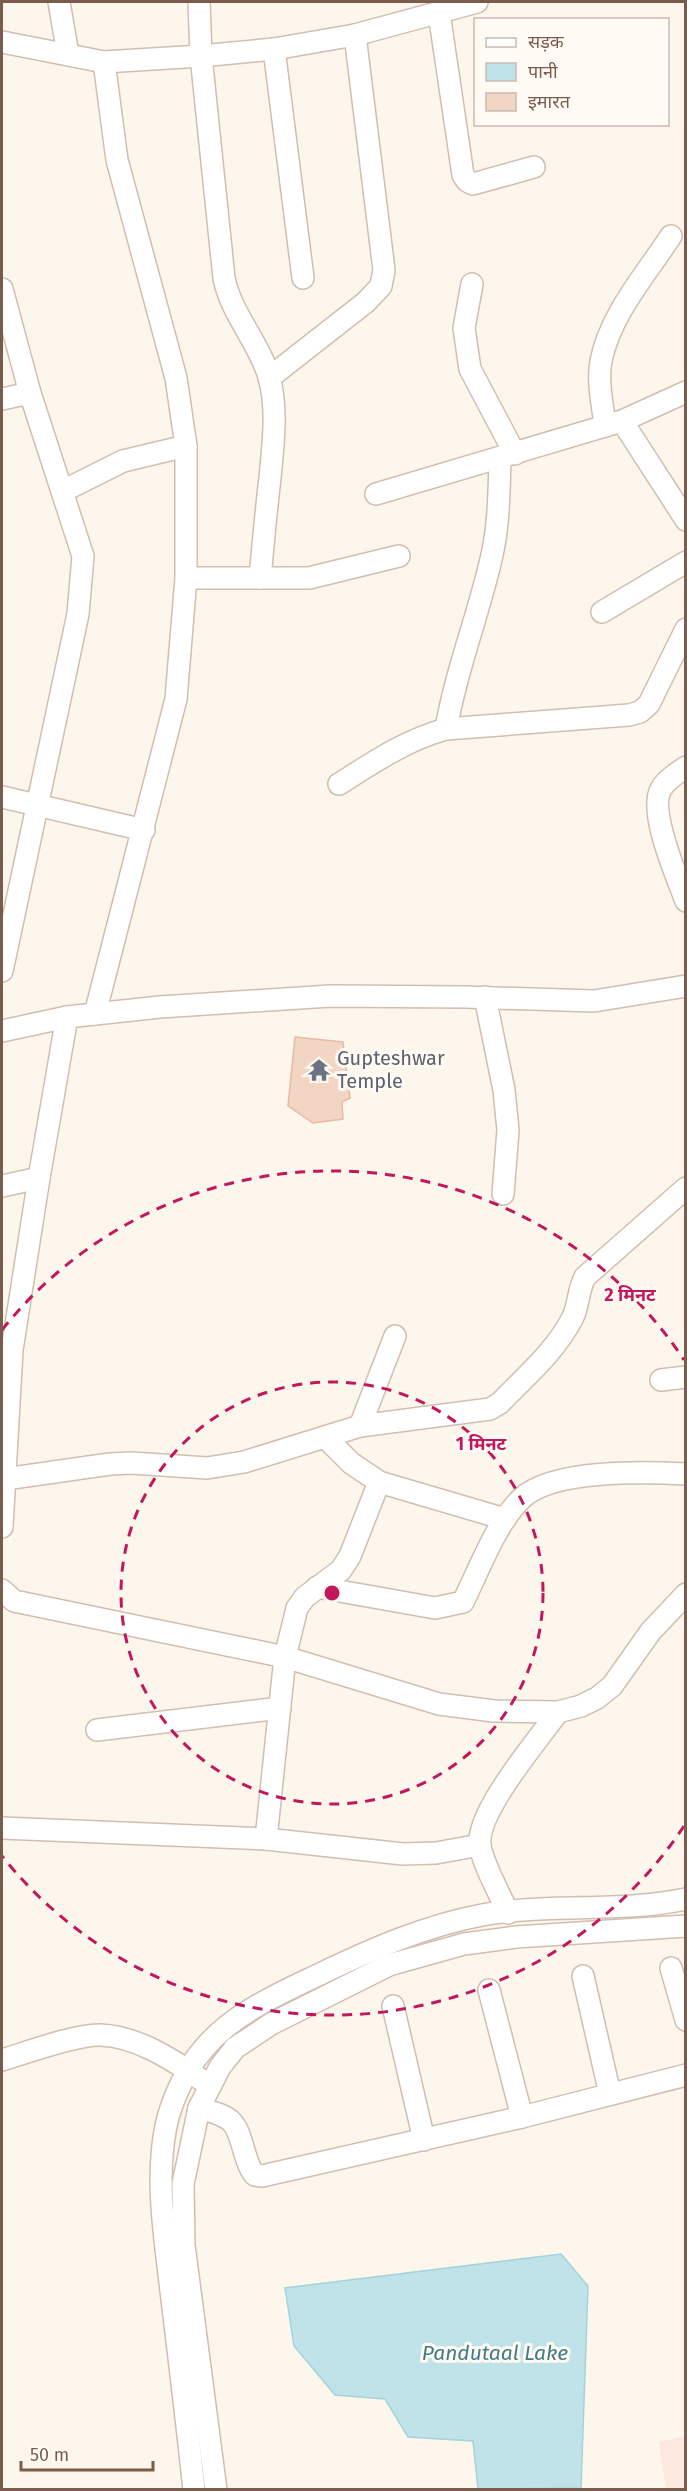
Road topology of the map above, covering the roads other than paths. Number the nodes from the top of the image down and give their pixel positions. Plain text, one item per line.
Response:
1 (59, 2) edge
2 (199, 2) edge
3 (477, 2) edge
4 (439, 12) junction
5 (355, 35) junction
6 (2, 42) edge
7 (274, 49) junction
8 (68, 54) junction
9 (201, 56) junction
10 (104, 62) junction
11 (534, 167) dead end
12 (671, 236) dead end
13 (303, 278) dead end
14 (472, 284) dead end
15 (2, 289) edge
16 (269, 378) junction
17 (686, 392) edge
18 (30, 393) junction
19 (2, 399) edge
20 (614, 424) junction
21 (186, 446) junction
22 (507, 456) junction
23 (63, 491) junction
24 (375, 494) dead end
25 (686, 520) edge
26 (399, 556) dead end
27 (686, 562) edge
28 (186, 578) junction
29 (260, 578) junction
30 (602, 612) dead end
31 (686, 629) edge
32 (681, 650) edge
33 (446, 729) junction
34 (686, 767) edge
35 (339, 784) dead end
36 (2, 797) edge
37 (38, 806) junction
38 (144, 830) junction
39 (686, 901) edge
40 (2, 971) edge
41 (686, 986) edge
42 (485, 997) junction
43 (95, 1014) junction
44 (67, 1017) junction
45 (2, 1031) edge
46 (39, 1178) junction
47 (2, 1186) edge
48 (686, 1188) edge
49 (503, 1194) dead end
50 (395, 1336) dead end
51 (686, 1377) edge
52 (661, 1380) dead end
53 (360, 1426) junction
54 (326, 1437) junction
55 (686, 1474) edge
56 (5, 1479) junction
57 (380, 1482) junction
58 (505, 1519) junction
59 (2, 1527) edge
60 (317, 1587) junction
61 (2, 1590) edge
62 (686, 1594) edge
63 (285, 1657) junction
64 (280, 1708) junction
65 (558, 1712) junction
66 (97, 1730) dead end
67 (2, 1828) edge
68 (266, 1839) junction
69 (480, 1845) junction
70 (686, 1899) edge
71 (508, 1913) junction
72 (686, 1926) edge
73 (670, 1968) dead end
74 (583, 1976) dead end
75 (489, 1990) dead end
76 (393, 2006) dead end
77 (686, 2020) edge
78 (2, 2060) edge
79 (188, 2071) junction
80 (686, 2075) edge
81 (210, 2087) junction
82 (610, 2094) junction
83 (199, 2108) junction
84 (522, 2117) junction
85 (424, 2139) junction
86 (175, 2246) junction
87 (199, 2442) junction
88 (194, 2490) edge
89 (216, 2490) edge

1 - 8 street
2 - 9 street
3 - 4 street
4 - 5 street
4 - 11 street
5 - 7 street
5 - 16 street
6 - 8 street
7 - 9 street
7 - 13 street
8 - 10 street
9 - 10 street
9 - 16 street
10 - 21 street
12 - 20 street
14 - 22 street
15 - 18 street
16 - 29 street
17 - 20 street
18 - 19 street
18 - 23 street
20 - 22 street
20 - 25 street
21 - 23 street
21 - 28 street
22 - 24 street
22 - 33 street
23 - 37 street
26 - 29 street
27 - 30 street
28 - 29 street
28 - 38 street
31 - 32 street
32 - 33 street
33 - 35 street
34 - 39 street
36 - 37 street
37 - 38 street
37 - 40 street
38 - 43 street
41 - 42 street
42 - 43 street
42 - 49 street
43 - 44 street
44 - 45 street
44 - 46 street
46 - 47 street
46 - 56 street
48 - 53 street
50 - 53 street
51 - 52 street
53 - 54 street
54 - 56 street
54 - 57 street
55 - 58 street
56 - 59 street
57 - 58 street
57 - 60 street
58 - 60 street
60 - 63 street
61 - 63 street
62 - 65 street
63 - 64 street
63 - 65 street
64 - 66 street
64 - 68 street
65 - 69 street
67 - 68 street
68 - 69 street
69 - 71 street
70 - 71 street
71 - 79 street
72 - 81 street
73 - 77 street
74 - 82 street
75 - 84 street
76 - 85 street
78 - 79 street
79 - 81 street
79 - 86 street
80 - 82 street
81 - 83 street
82 - 84 street
83 - 85 street
83 - 86 street
84 - 85 street
86 - 87 street
87 - 88 street
87 - 89 street

